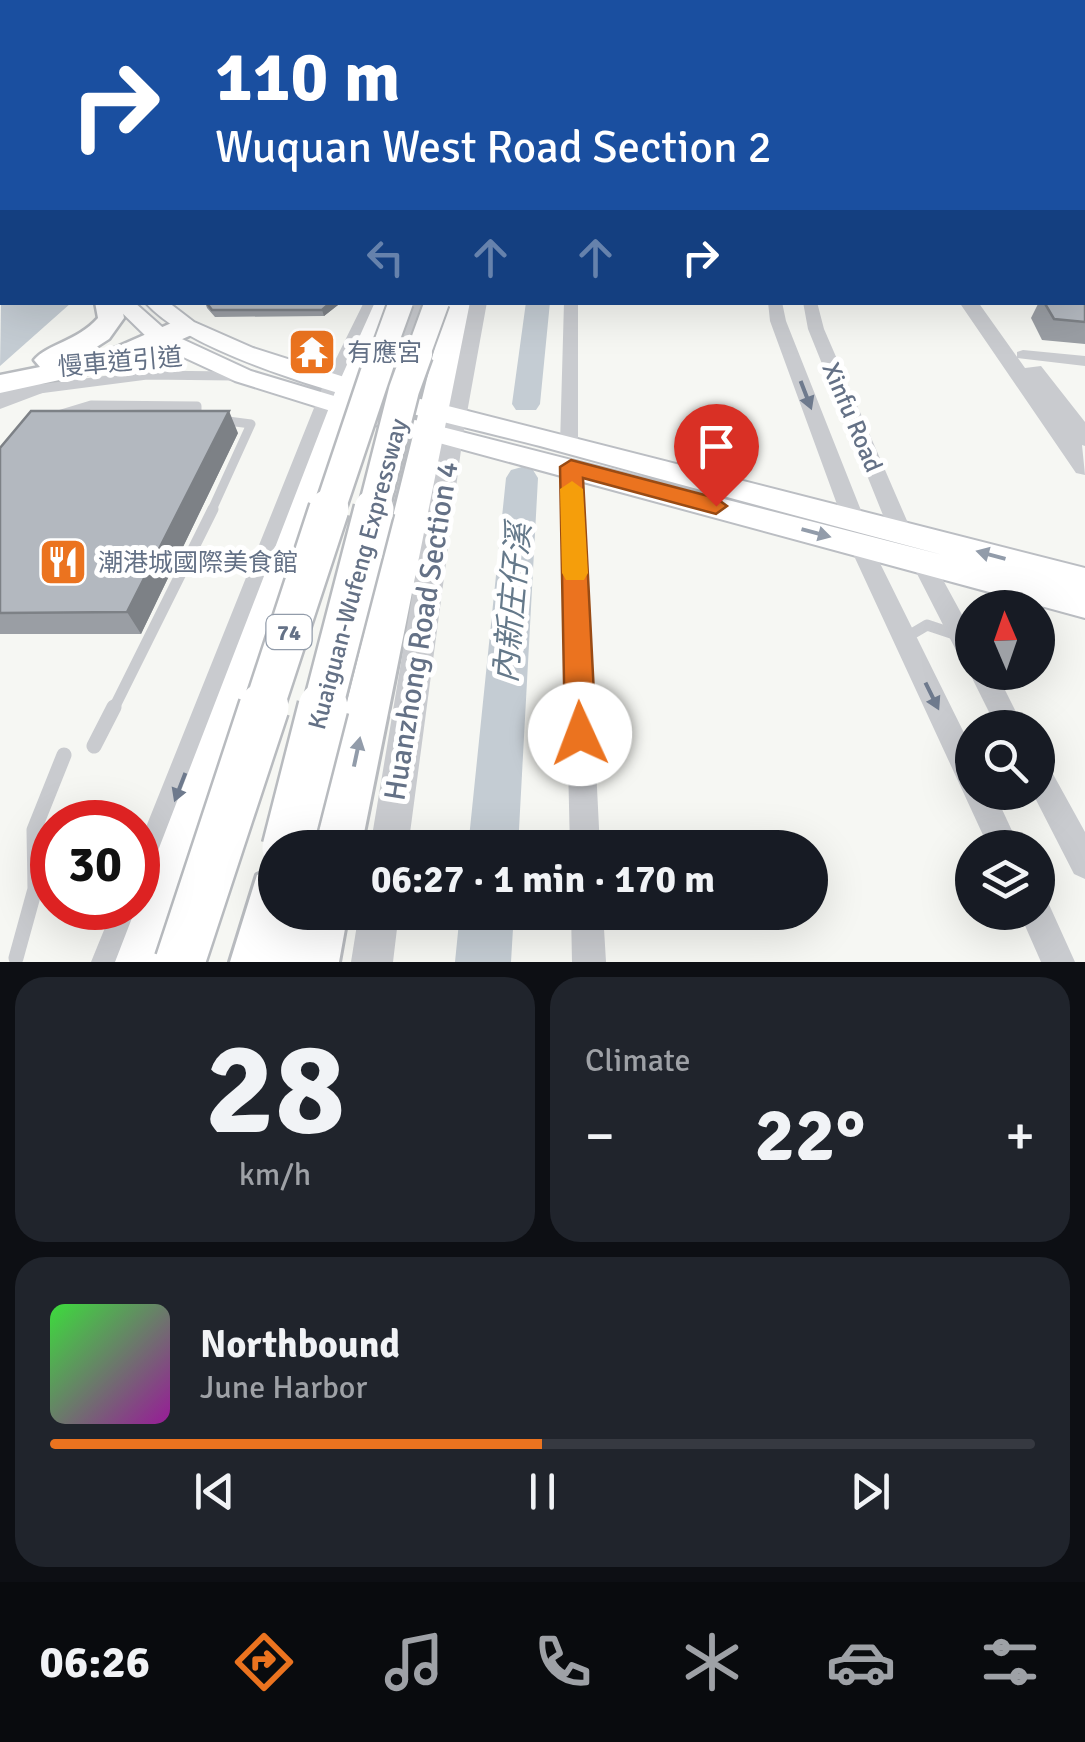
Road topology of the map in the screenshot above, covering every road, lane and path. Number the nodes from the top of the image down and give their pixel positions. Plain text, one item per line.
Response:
1 (108, 305) edge
2 (126, 305) edge
3 (157, 305) edge
4 (386, 305) edge
5 (409, 305) edge
6 (418, 305) edge
7 (477, 305) edge
8 (571, 305) edge
9 (775, 305) edge
10 (811, 305) edge
11 (970, 305) edge
12 (988, 305) edge
13 (449, 308) edge
14 (174, 332) junction
15 (1023, 355) junction
16 (1085, 361) edge
17 (243, 376) junction
18 (10, 384) edge
19 (356, 398) junction
20 (44, 420) edge
21 (434, 423) junction
22 (1085, 438) edge
23 (570, 456) junction
24 (1085, 468) edge
25 (900, 530) junction
26 (856, 531) junction
27 (922, 562) junction
28 (1085, 581) edge
29 (1085, 605) edge
30 (955, 623) edge
31 (905, 638) junction
32 (955, 640) edge
33 (955, 743) edge
34 (94, 746) dead end
35 (64, 755) dead end
36 (1055, 807) edge
37 (291, 830) edge
38 (310, 830) edge
39 (340, 830) edge
40 (390, 830) edge
41 (583, 830) edge
42 (160, 846) edge
43 (1085, 863) edge
44 (124, 930) edge
45 (266, 930) edge
46 (284, 930) edge
47 (318, 930) edge
48 (376, 930) edge
49 (587, 930) edge
50 (1044, 930) edge
51 (16, 958) dead end
52 (112, 962) edge
53 (143, 962) edge
54 (180, 962) edge
55 (205, 962) edge
56 (258, 962) edge
57 (276, 962) edge
58 (311, 962) edge
59 (372, 962) edge
60 (588, 962) edge
61 (1058, 962) edge

1 - 18 highway
2 - 14 main road
3 - 14 main road
4 - 19 highway
4 - 54 highway, Kuaiguan-Wufeng Expressway / 74, bridge
5 - 19 street
6 - 19 street
7 - 21 street
8 - 23 street
9 -> 26 street, Xinfu Road
10 - 25 street, Xinfu Road
11 - 24 street
12 - 15 street
13 - 21 highway
13 - 37 highway, Kuaiguan-Wufeng Expressway / 74, bridge
14 - 17 main road
14 - 18 highway
14 - 19 main road
15 - 16 street
15 - 22 street
17 - 18 lane, 慢車道引道
17 - 19 main road
19 - 21 main road
19 -> 42 street
19 - 53 highway
19 - 55 street
20 - 34 lane
21 - 23 main road
21 - 38 street, Huanzhong Road Section 4
39 -> 21 highway
21 - 40 street, Huanzhong Road Section 4
23 - 26 main road
23 - 41 street
25 - 26 main road
28 -> 25 main road
26 - 27 main road
26 - 31 street, Xinfu Road
27 - 29 main road
27 - 30 street
31 - 32 lane
31 -> 33 street, Xinfu Road
35 - 51 lane
36 - 43 street
44 - 52 street
45 - 56 highway
46 - 57 street
47 - 58 highway
48 - 59 street
49 - 60 street
50 - 61 street

